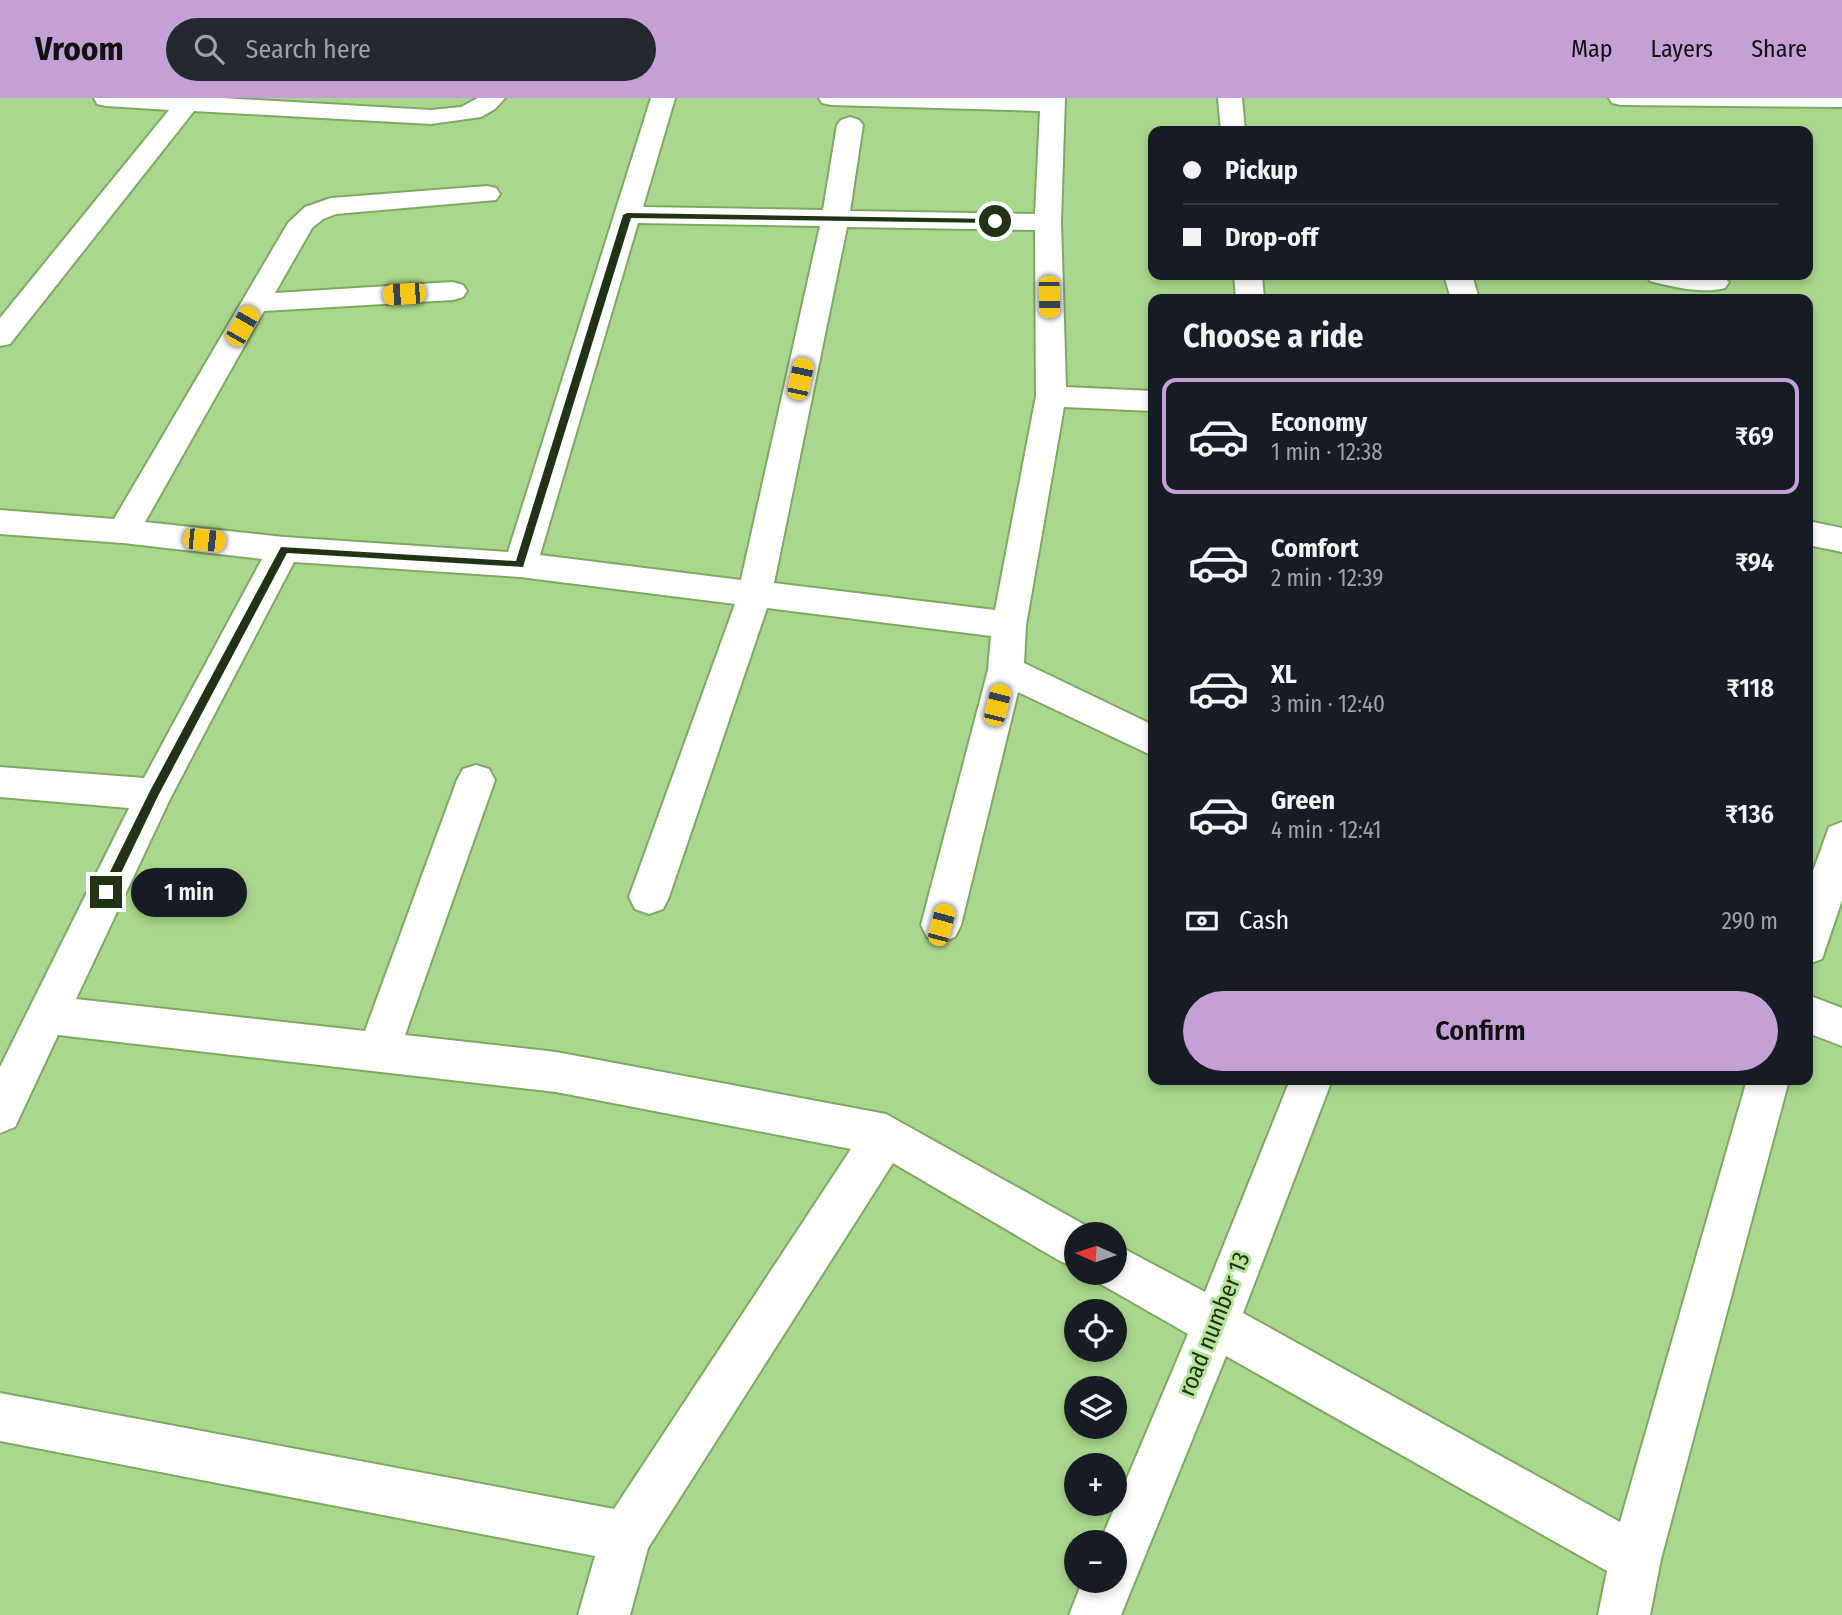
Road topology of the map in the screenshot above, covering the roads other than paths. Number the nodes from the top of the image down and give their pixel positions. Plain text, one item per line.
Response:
1 (493, 98) edge
2 (663, 98) edge
3 (831, 98) edge
4 (1230, 98) edge
5 (106, 99) edge
6 (1053, 101) edge
7 (187, 104) junction
8 (1638, 104) edge
9 (1833, 105) edge
10 (850, 125) dead end
11 (1233, 126) edge
12 (487, 194) dead end
13 (627, 215) junction
14 (835, 218) junction
15 (1048, 222) junction
16 (1688, 280) edge
17 (1715, 285) edge
18 (453, 290) dead end
19 (255, 303) junction
20 (0, 337) edge
21 (1051, 396) junction
22 (1148, 401) edge
23 (0, 522) edge
24 (123, 531) junction
25 (1813, 534) edge
26 (1842, 540) edge
27 (284, 549) junction
28 (520, 565) junction
29 (755, 594) junction
30 (1009, 625) junction
31 (1006, 670) junction
32 (1148, 739) edge
33 (476, 780) dead end
34 (0, 782) edge
35 (153, 794) junction
36 (1842, 838) edge
37 (649, 897) dead end
38 (941, 925) dead end
39 (1813, 930) edge
40 (47, 1015) junction
41 (1813, 1016) edge
42 (1842, 1027) edge
43 (378, 1053) junction
44 (1309, 1085) edge
45 (1767, 1085) edge
46 (0, 1112) edge
47 (886, 1135) junction
48 (1064, 1238) edge
49 (1127, 1274) edge
50 (1215, 1325) junction
51 (0, 1417) edge
52 (626, 1537) junction
53 (1127, 1538) edge
54 (1635, 1559) junction
55 (1104, 1593) edge
56 (604, 1615) edge
57 (1095, 1615) edge
58 (1623, 1615) edge

1 - 7 street
2 - 13 street
3 - 6 street
4 - 11 street
5 - 7 street
6 - 15 street
7 - 20 street
8 - 9 street
10 - 14 street
12 - 19 street
13 - 14 street
13 - 28 street
14 - 15 street
14 - 29 street
15 - 21 street
16 - 17 street
18 - 19 street
19 - 24 street
21 - 22 street
21 - 30 street
23 - 24 street
24 - 27 street
25 - 26 street
27 - 28 street
27 - 35 street
28 - 29 street
29 - 30 street
29 - 37 street
30 - 31 street
31 - 32 street
31 - 38 street
33 - 43 street
34 - 35 street
35 - 40 street
36 - 39 street
40 - 43 street
40 - 46 street
41 - 42 street
43 - 47 street
44 - 50 street, road number 13
45 - 54 street
47 - 48 street
47 - 52 street
49 - 50 street
50 - 53 street, road number 13
50 - 54 street
51 - 52 street
52 - 56 street
54 - 58 street
55 - 57 street

